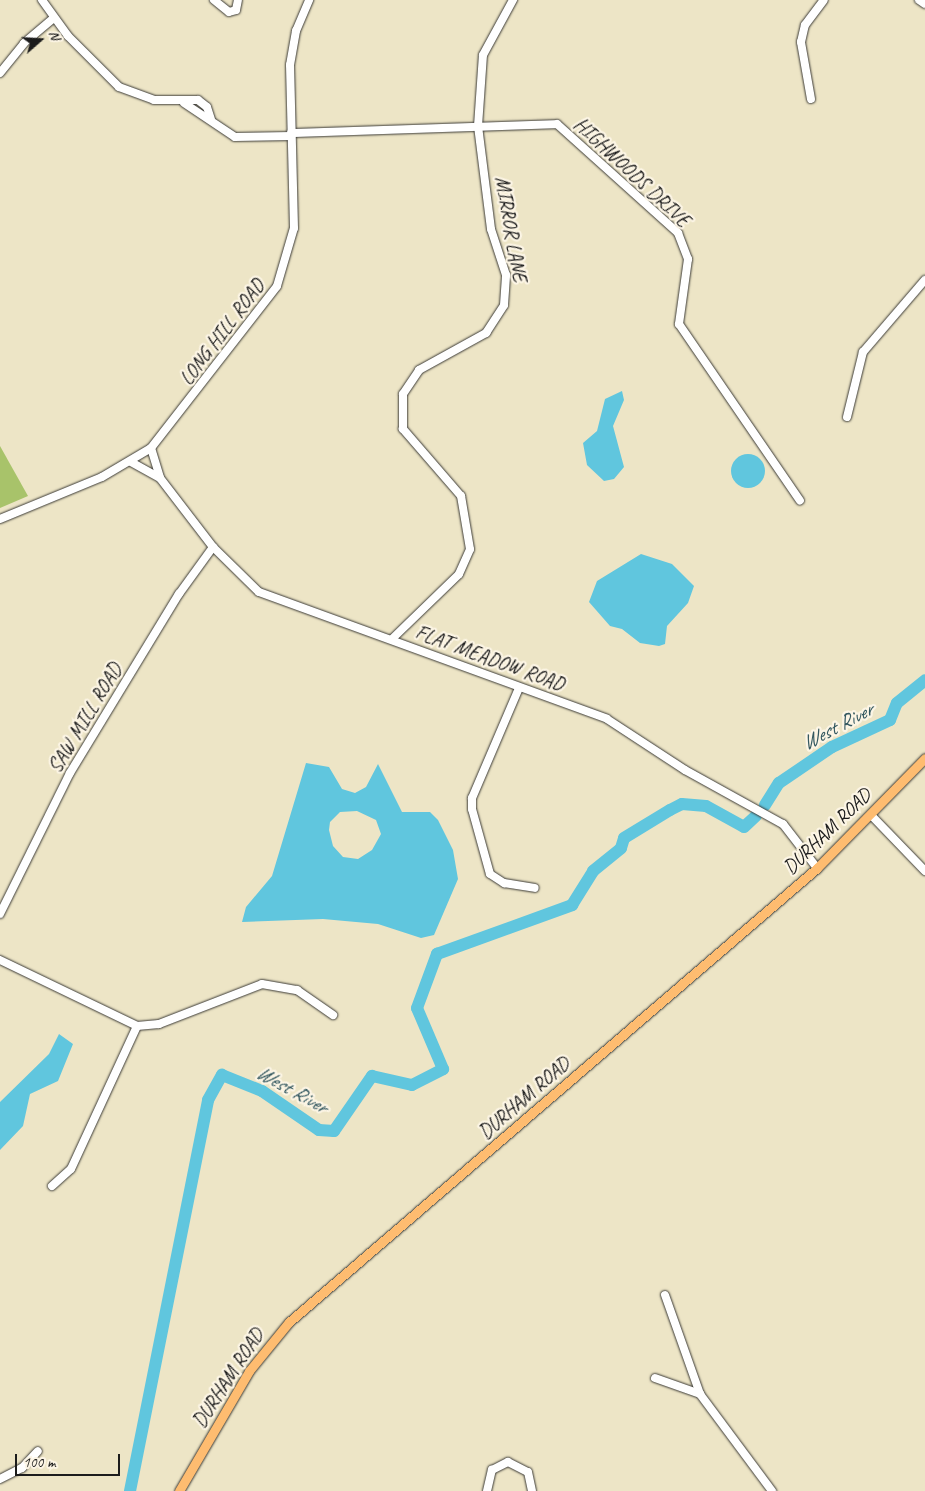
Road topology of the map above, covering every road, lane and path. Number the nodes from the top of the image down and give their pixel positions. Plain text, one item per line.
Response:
1 (42, 0) edge
2 (214, 0) edge
3 (238, 0) edge
4 (309, 0) edge
5 (513, 0) edge
6 (824, 0) edge
7 (919, 0) edge
8 (925, 4) edge
9 (54, 18) junction
10 (0, 73) edge
11 (811, 99) dead end
12 (478, 126) junction
13 (291, 135) junction
14 (925, 280) edge
15 (847, 417) dead end
16 (151, 448) junction
17 (131, 462) junction
18 (160, 478) junction
19 (800, 501) dead end
20 (0, 519) edge
21 (213, 547) junction
22 (392, 639) junction
23 (519, 688) junction
24 (925, 758) edge
25 (871, 815) junction
26 (817, 868) junction
27 (925, 871) edge
28 (535, 888) dead end
29 (0, 914) edge
30 (0, 960) edge
31 (333, 1015) dead end
32 (137, 1026) junction
33 (52, 1186) dead end
34 (665, 1296) dead end
35 (655, 1378) dead end
36 (700, 1394) junction
37 (38, 1451) dead end
38 (0, 1479) edge
39 (179, 1491) edge
40 (487, 1491) edge
41 (532, 1491) edge
42 (772, 1491) edge

1 - 9 street
2 - 3 street
4 - 13 street, LONG HILL ROAD
5 - 12 street, MIRROR LANE
6 - 11 street
7 - 8 street
9 - 10 street
9 - 13 street, HIGHWOODS DRIVE
12 - 13 street, HIGHWOODS DRIVE
12 - 19 street, HIGHWOODS DRIVE
12 - 22 street, MIRROR LANE
13 - 16 street, LONG HILL ROAD
14 - 15 street
16 - 17 street, LONG HILL ROAD
16 - 18 street, FLAT MEADOW ROAD
17 - 18 street, FLAT MEADOW ROAD
17 - 20 street, LONG HILL ROAD
18 - 21 street, FLAT MEADOW ROAD
21 - 22 street, FLAT MEADOW ROAD
21 - 29 street, SAW MILL ROAD
22 - 23 street, FLAT MEADOW ROAD
23 - 26 street, FLAT MEADOW ROAD
23 - 28 street
24 - 25 main road, DURHAM ROAD
25 - 26 main road, DURHAM ROAD
25 - 27 street
26 - 39 main road, DURHAM ROAD
30 - 32 street
31 - 32 street
32 - 33 street
34 - 36 street
35 - 36 street
36 - 42 street
37 - 38 street
40 - 41 street

